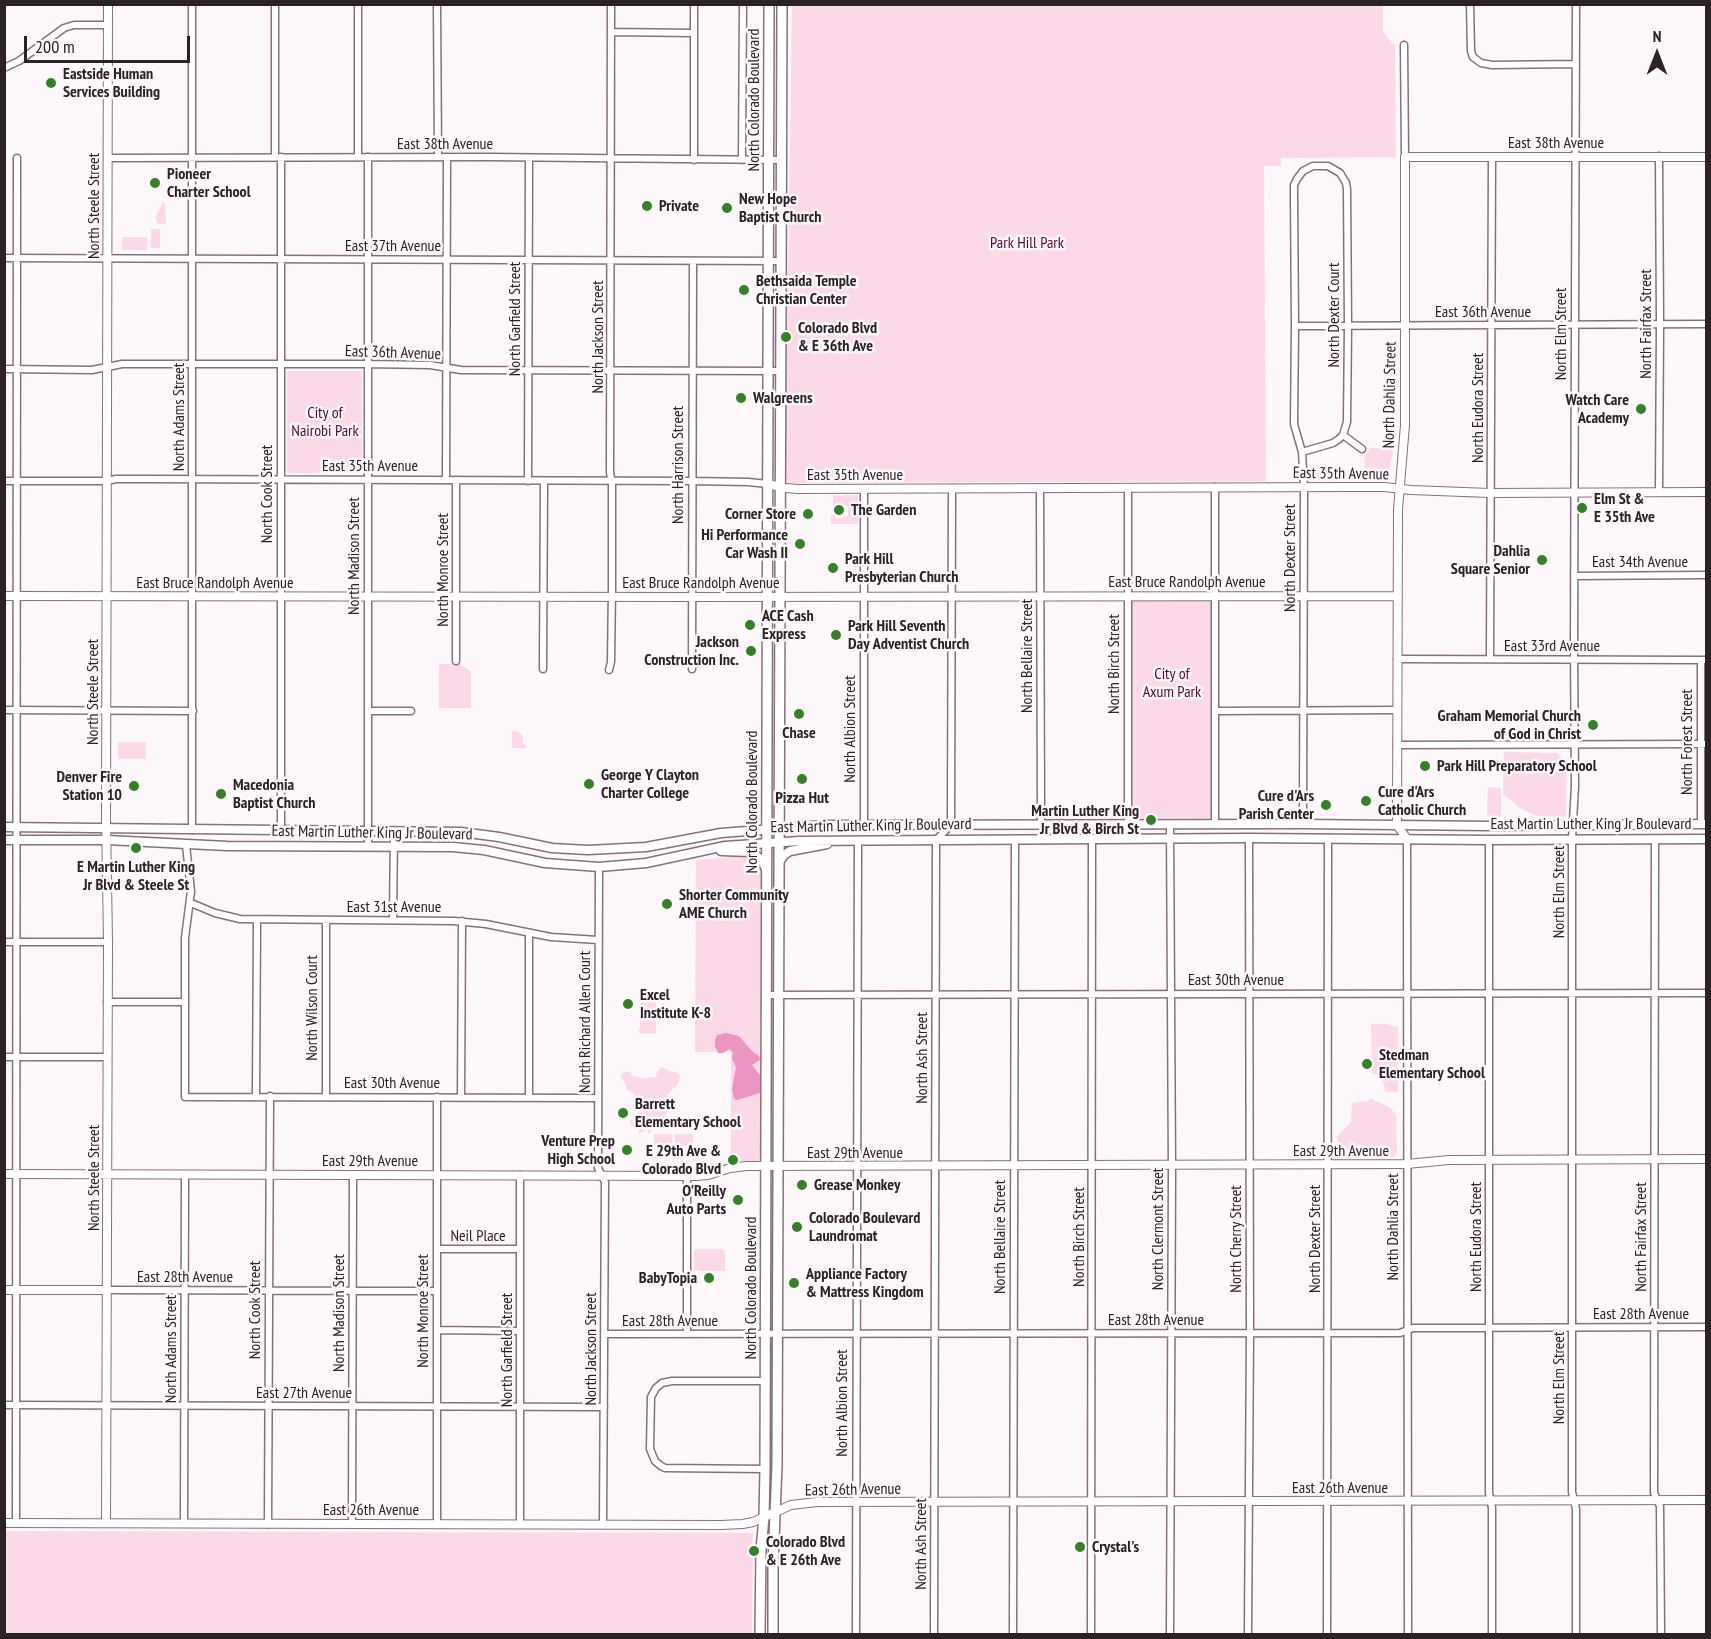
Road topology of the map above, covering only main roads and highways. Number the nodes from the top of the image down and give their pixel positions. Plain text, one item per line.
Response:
1 (770, 4) edge
2 (782, 4) edge
3 (1704, 824) edge
4 (4, 827) edge
5 (779, 829) junction
6 (767, 830) junction
7 (1707, 839) edge
8 (4, 840) edge
9 (847, 840) junction
10 (767, 842) junction
11 (779, 842) junction
12 (691, 852) junction
13 (779, 862) junction
14 (767, 873) junction
15 (760, 1635) edge
16 (772, 1635) edge

1 - 6 main road, North Colorado Boulevard
2 - 5 main road, North Colorado Boulevard
3 - 5 main road, East Martin Luther King Jr Boulevard
4 - 6 main road, East Martin Luther King Jr Boulevard
5 - 6 main road, East Martin Luther King Jr Boulevard
5 - 11 main road, North Colorado Boulevard
6 - 10 main road, North Colorado Boulevard
7 - 9 main road, East Martin Luther King Jr Boulevard
8 - 12 main road, East Martin Luther King Jr Boulevard
9 - 11 main road, East Martin Luther King Jr Boulevard
9 - 13 main road
10 - 11 main road, East Martin Luther King Jr Boulevard
10 - 12 main road, East Martin Luther King Jr Boulevard
10 - 14 main road, North Colorado Boulevard
11 - 13 main road, North Colorado Boulevard
12 - 14 main road
13 - 16 main road, North Colorado Boulevard
14 - 15 main road, North Colorado Boulevard

